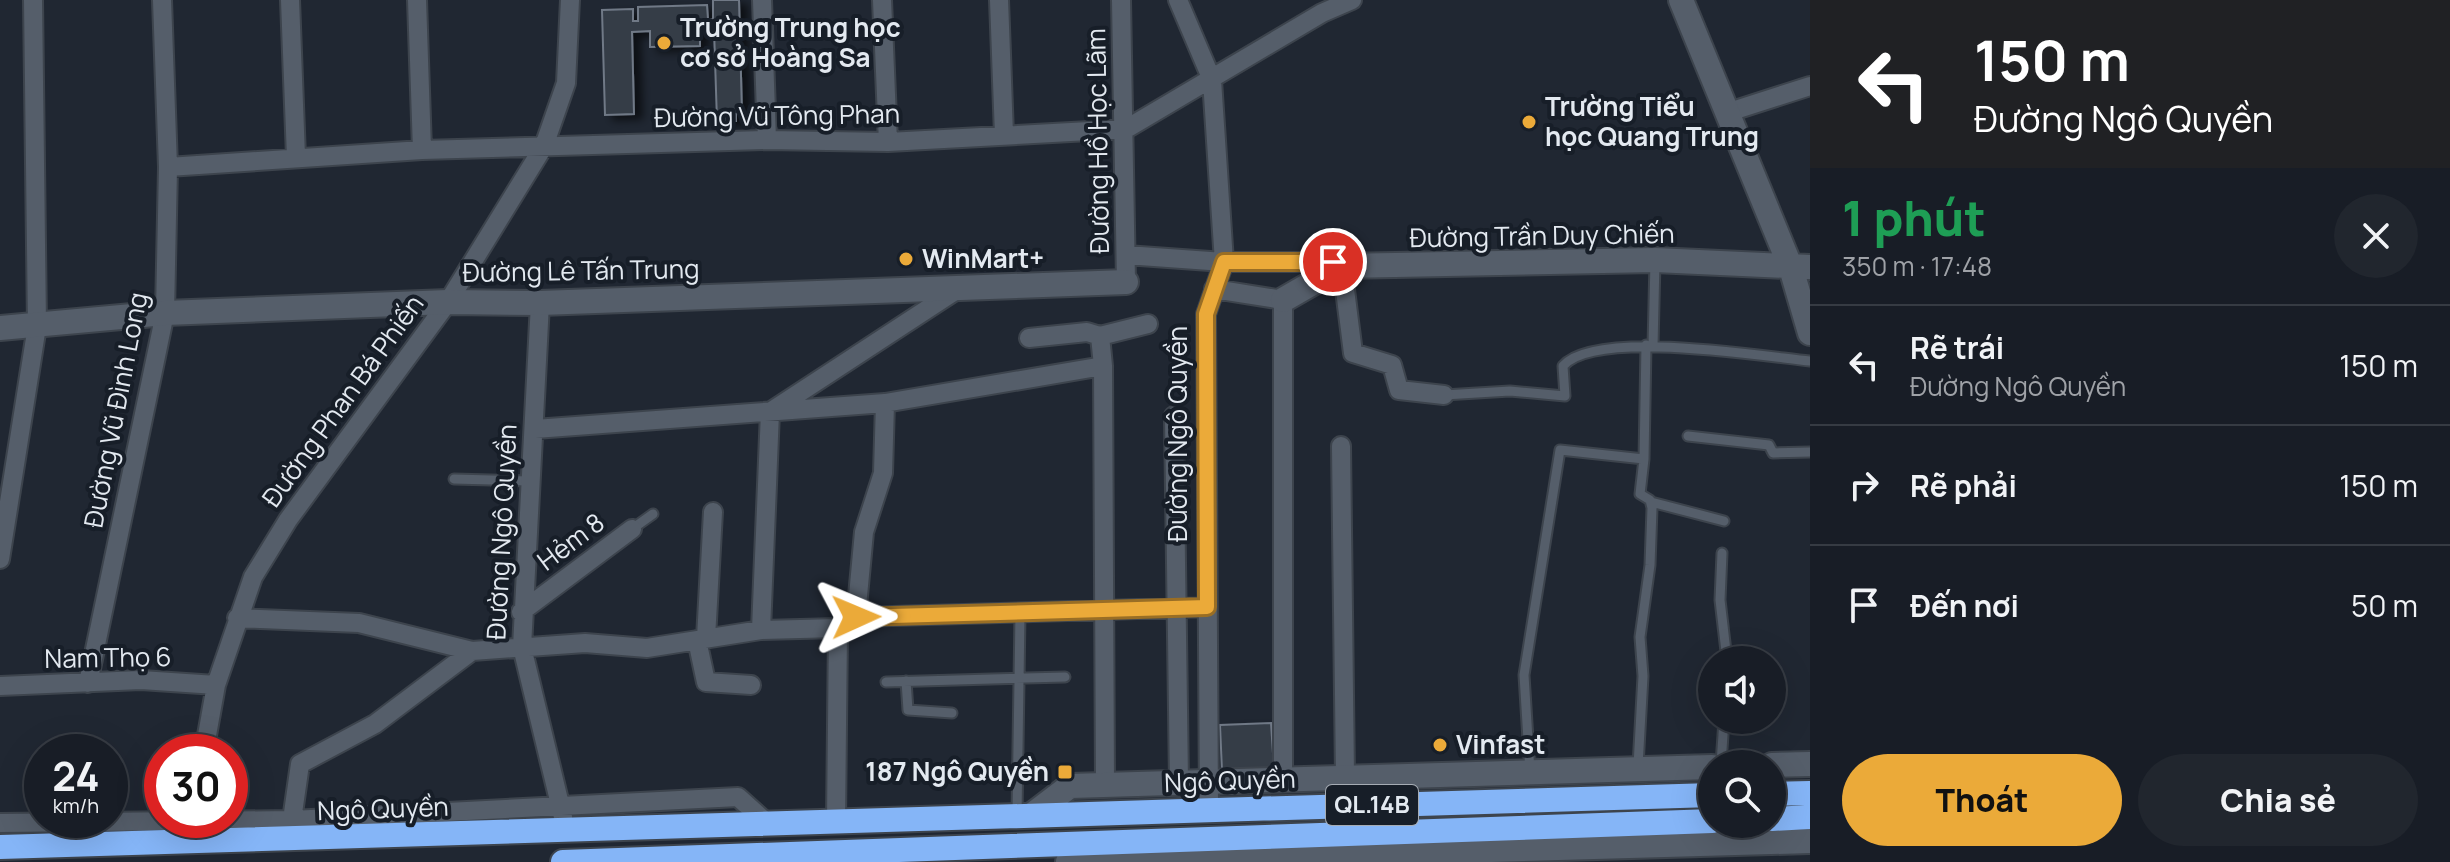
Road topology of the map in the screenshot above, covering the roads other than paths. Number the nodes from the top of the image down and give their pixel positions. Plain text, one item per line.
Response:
1 (33, 0) edge
2 (162, 0) edge
3 (290, 0) edge
4 (417, 0) edge
5 (570, 0) edge
6 (762, 0) edge
7 (882, 0) edge
8 (999, 0) edge
9 (1121, 0) edge
10 (1178, 0) edge
11 (1352, 0) edge
12 (1681, 0) edge
13 (1212, 80) junction
14 (1810, 86) edge
15 (1726, 113) junction
16 (1126, 129) junction
17 (1004, 135) junction
18 (767, 140) junction
19 (888, 142) junction
20 (544, 146) junction
21 (422, 150) junction
22 (296, 157) junction
23 (168, 167) junction
24 (1126, 255) junction
25 (1655, 260) junction
26 (1224, 262) junction
27 (1342, 266) junction
28 (1801, 267) edge
29 (1126, 282) joint
30 (958, 289) junction
31 (1214, 289) junction
32 (1283, 300) junction
33 (448, 302) junction
34 (540, 303) junction
35 (165, 313) junction
36 (1148, 324) dead end
37 (37, 326) junction
38 (0, 328) edge
39 (1810, 333) edge
40 (1100, 336) junction
41 (1029, 338) dead end
42 (1650, 345) junction
43 (1810, 361) edge
44 (1103, 366) junction
45 (1444, 395) joint
46 (885, 403) junction
47 (770, 412) junction
48 (1174, 416) dead end
49 (535, 429) junction
50 (1688, 436) dead end
51 (1341, 446) dead end
52 (1810, 452) edge
53 (1644, 459) junction
54 (454, 479) dead end
55 (530, 481) junction
56 (1651, 502) junction
57 (713, 512) dead end
58 (653, 514) dead end
59 (1724, 521) dead end
60 (632, 529) joint
61 (1173, 539) junction
62 (1207, 540) junction
63 (1722, 553) dead end
64 (0, 559) edge
65 (1207, 607) junction
66 (1179, 609) junction
67 (521, 612) junction
68 (1103, 612) junction
69 (1020, 614) junction
70 (856, 617) junction
71 (237, 618) junction
72 (838, 628) junction
73 (761, 630) junction
74 (701, 639) junction
75 (1725, 646) edge
76 (522, 647) junction
77 (472, 651) junction
78 (1019, 677) junction
79 (1065, 677) dead end
80 (906, 681) junction
81 (886, 682) dead end
82 (88, 683) junction
83 (216, 685) junction
84 (751, 685) dead end
85 (0, 686) edge
86 (1176, 693) junction
87 (1208, 695) junction
88 (952, 713) dead end
89 (207, 734) edge
90 (1810, 764) edge
91 (1786, 765) edge
92 (1698, 768) edge
93 (1638, 770) junction
94 (1530, 772) junction
95 (1345, 777) junction
96 (1283, 780) junction
97 (1179, 783) junction
98 (1208, 783) junction
99 (1105, 785) junction
100 (1810, 793) edge
101 (1786, 794) edge
102 (1698, 795) edge
103 (561, 807) junction
104 (1209, 809) junction
105 (1025, 816) junction
106 (1810, 817) edge
107 (1786, 818) edge
108 (292, 820) junction
109 (893, 820) junction
110 (1698, 821) edge
111 (836, 822) junction
112 (0, 823) edge
113 (248, 823) edge
114 (768, 824) junction
115 (144, 827) edge
116 (248, 829) edge
117 (144, 832) edge
118 (567, 832) junction
119 (1810, 841) edge
120 (1030, 844) junction
121 (0, 847) edge
122 (1588, 855) edge
123 (896, 856) edge
124 (797, 857) edge
125 (1449, 857) edge
126 (563, 862) edge
127 (1066, 862) edge

1 - 37 street
2 - 23 street, Đường Vũ Đình Long
3 - 22 street
4 - 21 street
5 - 20 street, Đường Phan Bá Phiến
6 - 18 street
7 - 19 street
8 - 17 street
9 - 16 street, Đường Hồ Học Lãm
10 - 13 street, Đường Ngô Quyền
11 - 13 street, Đường Vũ Tông Phan
12 - 15 street
13 - 16 street, Đường Vũ Tông Phan
13 - 26 street, Đường Ngô Quyền
14 - 15 street
15 - 28 street
16 - 17 street, Đường Vũ Tông Phan
16 - 24 street, Đường Hồ Học Lãm
17 - 19 street, Đường Vũ Tông Phan
18 - 19 street, Đường Vũ Tông Phan
18 - 20 street, Đường Vũ Tông Phan
20 - 21 street, Đường Vũ Tông Phan
20 - 33 street, Đường Phan Bá Phiến
21 - 22 street, Đường Vũ Tông Phan
22 - 23 street, Đường Vũ Tông Phan
23 - 35 street, Đường Vũ Đình Long
24 - 26 street
24 - 29 street, Đường Hồ Học Lãm
25 - 27 street, Đường Trần Duy Chiến
25 - 28 street, Đường Trần Duy Chiến
25 - 42 lane
26 - 27 street
26 - 31 street, Đường Ngô Quyền
27 - 32 street, Đường Trần Duy Chiến
27 - 45 street
28 - 39 street
29 - 30 street, Đường Lê Tấn Trung
30 - 34 street, Đường Lê Tấn Trung
30 - 47 street
31 - 32 street
31 - 62 street, Đường Ngô Quyền
32 - 96 street
33 - 34 street, Đường Lê Tấn Trung
33 - 35 street, Đường Lê Tấn Trung
33 - 71 street, Đường Phan Bá Phiến
34 - 49 street, Đường Ngô Quyền
35 - 37 street, Đường Lê Tấn Trung
35 - 82 street, Đường Vũ Đình Long
36 - 40 street
37 - 38 street, Đường Lê Tấn Trung
37 - 64 street
40 - 41 street
40 - 44 street
42 - 43 lane
42 - 45 lane
42 - 53 lane
44 - 46 street
44 - 68 street
46 - 47 street
46 - 70 street
47 - 49 street
47 - 73 street
48 - 61 street
49 - 55 street, Đường Ngô Quyền
50 - 52 lane
51 - 95 street
53 - 56 lane
53 - 94 lane
54 - 55 lane
55 - 67 street, Đường Ngô Quyền
56 - 59 lane
56 - 93 lane
57 - 74 street
58 - 60 lane, Hẻm 8
60 - 67 street, Hẻm 8
61 - 62 street
61 - 66 street
62 - 65 street, Đường Ngô Quyền
63 - 75 lane
65 - 66 street
65 - 87 street, Đường Ngô Quyền
66 - 68 street
66 - 86 street
67 - 76 street, Đường Ngô Quyền
68 - 69 street
68 - 99 street
69 - 70 street
69 - 78 lane
70 - 72 street
71 - 77 street
71 - 83 street, Đường Phan Bá Phiến
72 - 73 street
72 - 111 street
73 - 74 street
74 - 76 street
74 - 84 street
76 - 77 street
76 - 103 street, Đường Ngô Quyền
77 - 108 street
78 - 79 lane
78 - 80 lane
78 - 105 lane
80 - 81 lane
80 - 88 lane
82 - 83 street, Nam Thọ 6
82 - 85 street, Nam Thọ 6
83 - 89 street, Đường Phan Bá Phiến
86 - 87 street
86 - 97 street
87 - 98 street, Đường Ngô Quyền
90 - 91 street
92 - 93 street
93 - 94 street
94 - 95 street
95 - 96 street
96 - 98 street
97 - 98 street
97 - 99 street
98 - 104 street, Đường Ngô Quyền
99 - 105 street
100 - 101 highway
102 - 104 highway, Ngô Quyền / QL.14B
103 - 108 street
103 - 114 street
103 - 118 street, Đường Ngô Quyền
104 - 105 highway, Ngô Quyền / QL.14B
105 - 109 highway, Ngô Quyền / QL.14B
106 - 107 highway
108 - 113 street
109 - 111 highway, QL.14B
109 - 123 street
110 - 120 highway, QL.14B
111 - 114 highway, QL.14B
112 - 115 street
114 - 118 highway, Ngô Quyền / QL.14B
116 - 118 highway, Ngô Quyền / QL.14B
117 - 121 highway, Ngô Quyền / QL.14B
119 - 122 street
120 - 123 highway, QL.14B
120 - 127 street
122 - 125 street
123 - 124 highway, QL.14B
124 - 126 highway, QL.14B
125 - 127 street

